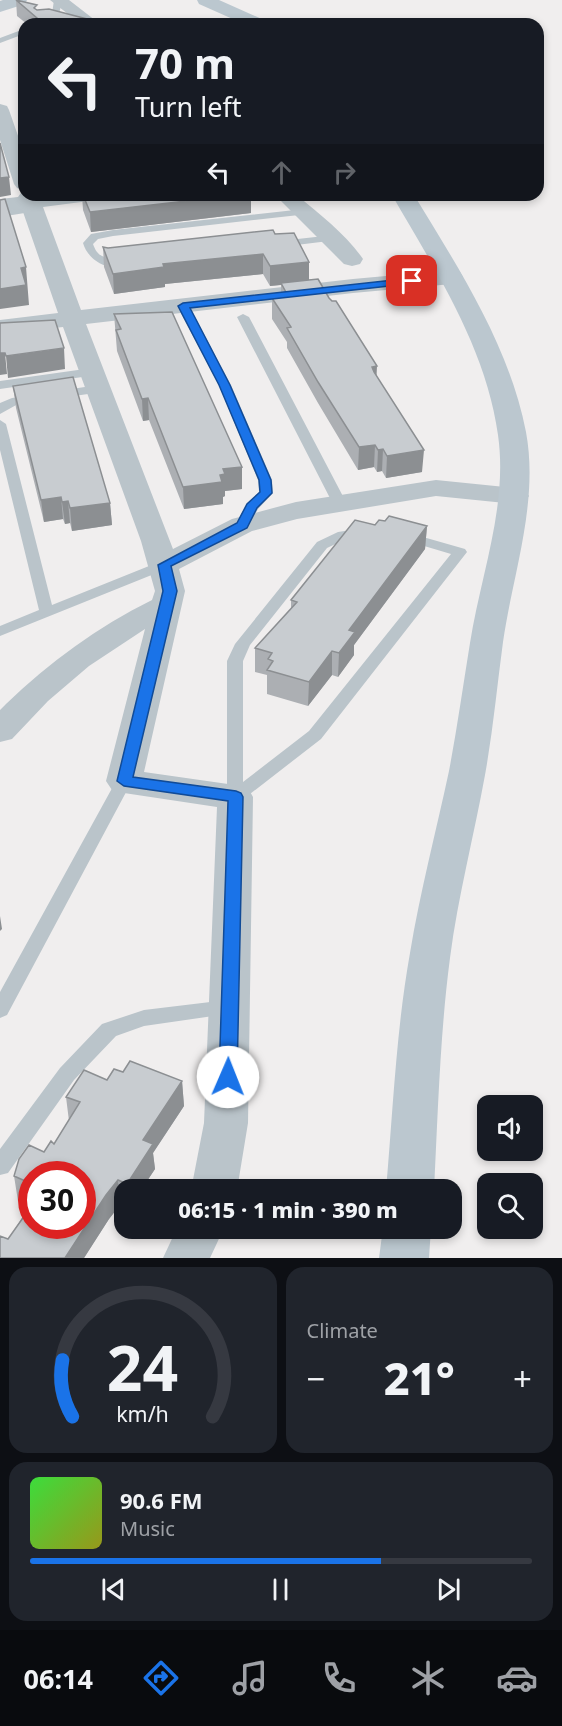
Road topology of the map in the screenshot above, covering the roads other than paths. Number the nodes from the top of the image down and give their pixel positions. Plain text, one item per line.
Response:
1 (19, 0) edge
2 (58, 0) edge
3 (205, 0) edge
4 (0, 7) edge
5 (55, 18) edge
6 (84, 18) edge
7 (245, 18) edge
8 (18, 34) edge
9 (0, 41) edge
10 (0, 110) edge
11 (3, 130) edge
12 (0, 175) edge
13 (18, 181) edge
14 (18, 191) edge
15 (18, 198) edge
16 (24, 201) edge
17 (292, 201) edge
18 (407, 201) edge
19 (304, 212) junction
20 (0, 214) edge
21 (333, 238) junction
22 (274, 244) edge
23 (352, 259) dead end
24 (132, 261) edge
25 (452, 277) junction
26 (183, 306) junction
27 (243, 317) dead end
28 (72, 319) junction
29 (0, 327) edge
30 (95, 380) junction
31 (0, 385) edge
32 (0, 410) edge
33 (0, 424) edge
34 (515, 496) junction
35 (340, 504) junction
36 (242, 525) junction
37 (164, 565) junction
38 (167, 605) junction
39 (47, 613) junction
40 (0, 631) edge
41 (45, 687) junction
42 (0, 695) edge
43 (0, 730) edge
44 (124, 781) junction
45 (236, 797) junction
46 (230, 1007) junction
47 (0, 1010) edge
48 (0, 1166) edge
49 (216, 1179) edge
50 (411, 1179) edge
51 (196, 1239) edge
52 (406, 1239) edge
53 (186, 1258) edge
54 (404, 1258) edge

1 - 4 street
2 - 5 lane
2 - 6 street
3 - 7 street
8 - 9 lane
10 - 11 street
11 - 13 street
12 - 14 street
15 - 20 lane
16 - 28 street
17 - 19 street
18 - 25 street
19 - 21 street
19 - 24 lane
21 - 22 lane
21 - 23 street
25 - 26 street
25 - 34 street
26 - 28 street
26 - 36 lane
27 - 35 lane
28 - 29 street
28 - 30 street
30 - 31 lane
30 - 32 lane
30 - 37 street
33 - 39 lane
34 - 35 street
34 - 50 street
35 - 36 street
36 - 37 street
37 - 38 street
37 - 39 lane
38 - 41 street
38 - 44 street
39 - 40 lane
41 - 42 street
41 - 43 street
44 - 45 street
44 - 47 lane
45 - 45 lane
45 - 46 street
46 - 48 lane
46 - 49 street
51 - 53 street
52 - 54 street

